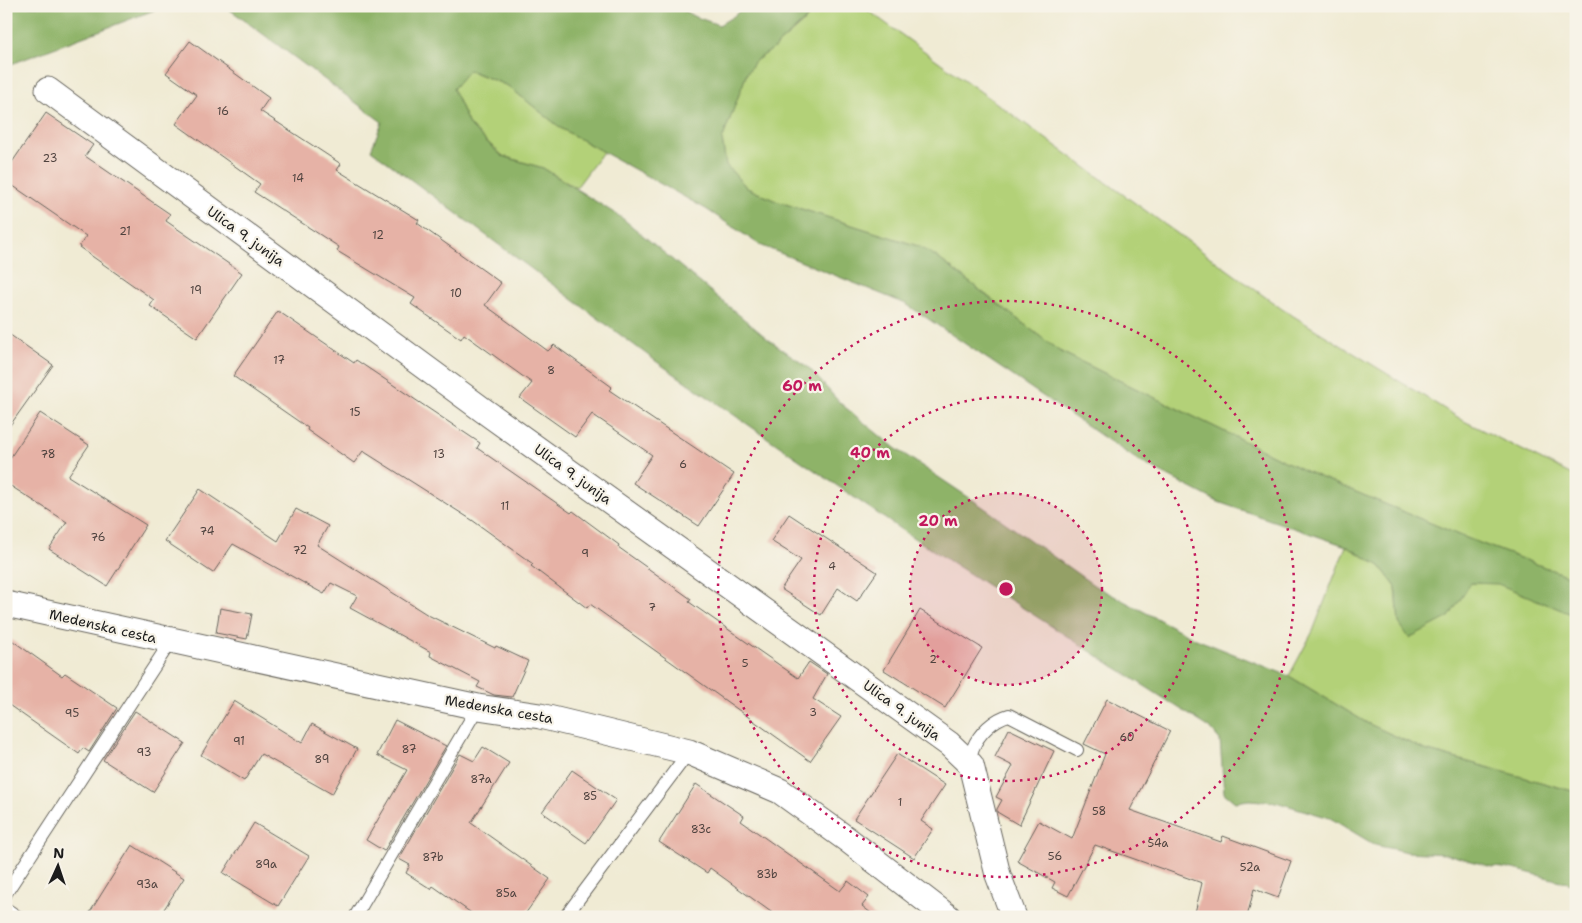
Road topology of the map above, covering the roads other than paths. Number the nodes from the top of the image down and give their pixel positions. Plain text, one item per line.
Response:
1 (48, 90) dead end
2 (6, 604) edge
3 (171, 641) junction
4 (478, 707) junction
5 (1077, 750) dead end
6 (689, 752) junction
7 (971, 764) junction
8 (6, 893) edge
9 (6, 909) edge
10 (18, 917) edge
11 (355, 917) edge
12 (565, 917) edge
13 (948, 917) edge
14 (1014, 917) edge

1 - 7 street, Ulica 9. junija
2 - 3 street, Medenska cesta
3 - 4 street, Medenska cesta
3 - 8 lane
4 - 6 street, Medenska cesta
4 - 11 lane
5 - 7 lane
6 - 12 lane
6 - 13 street, Medenska cesta
7 - 14 street
9 - 10 lane

